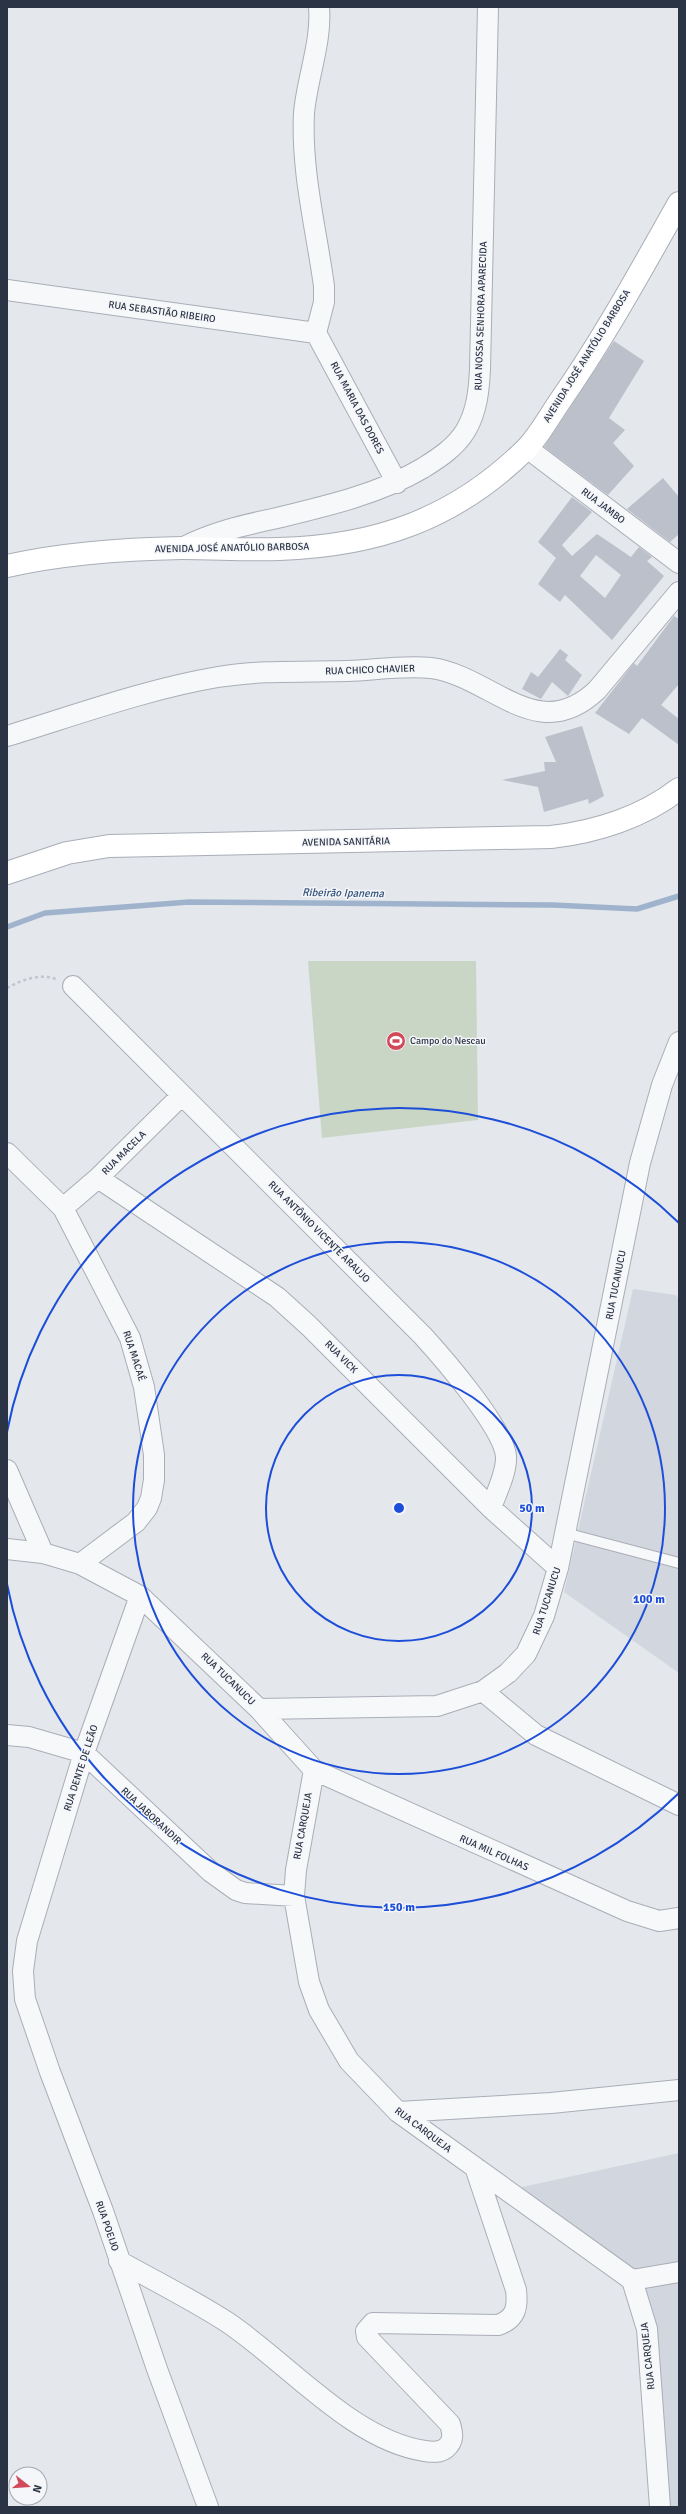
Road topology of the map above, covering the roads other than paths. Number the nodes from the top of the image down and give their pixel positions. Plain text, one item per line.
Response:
1 (318, 7) edge
2 (488, 7) edge
3 (679, 203) edge
4 (7, 290) edge
5 (316, 333) junction
6 (527, 448) junction
7 (397, 483) junction
8 (182, 548) junction
9 (679, 563) edge
10 (7, 566) edge
11 (679, 592) edge
12 (7, 736) edge
13 (679, 789) edge
14 (7, 873) edge
15 (73, 986) road end
16 (679, 1042) edge
17 (182, 1095) junction
18 (7, 1154) edge
19 (98, 1178) junction
20 (63, 1208) junction
21 (7, 1470) edge
22 (491, 1508) junction
23 (565, 1533) junction
24 (7, 1549) edge
25 (43, 1552) junction
26 (679, 1563) edge
27 (80, 1564) junction
28 (558, 1568) junction
29 (140, 1596) junction
30 (483, 1691) junction
31 (259, 1709) junction
32 (7, 1735) edge
33 (84, 1754) junction
34 (314, 1770) junction
35 (679, 1805) edge
36 (294, 1896) junction
37 (679, 1918) edge
38 (28, 1941) joint
39 (679, 2090) edge
40 (398, 2112) junction
41 (475, 2168) junction
42 (119, 2261) junction
43 (679, 2272) edge
44 (632, 2280) junction
45 (208, 2507) edge
46 (660, 2507) edge

1 - 5 street
2 - 7 street, RUA NOSSA SENHORA APARECIDA
3 - 6 street, AVENIDA JOSÉ ANATÓLIO BARBOSA
4 - 5 street, RUA SEBASTIÃO RIBEIRO
5 - 7 street, RUA MARIA DAS DORES
6 - 8 street, AVENIDA JOSÉ ANATÓLIO BARBOSA
6 - 9 street, RUA JAMBO
7 - 8 street, RUA NOSSA SENHORA APARECIDA
8 - 10 street, AVENIDA JOSÉ ANATÓLIO BARBOSA
11 - 12 street, RUA CHICO CHAVIER
13 - 14 street, AVENIDA SANITÁRIA
15 - 17 street, RUA ANTÔNIO VICENTE ARAUJO
16 - 23 street, RUA TUCANUCU
17 - 19 street, RUA MACELA
17 - 22 street, RUA ANTÔNIO VICENTE ARAUJO
18 - 20 street, RUA MACAÉ
19 - 20 street, RUA MACELA
19 - 22 street, RUA VICK
20 - 27 street, RUA MACAÉ
21 - 25 street
22 - 28 street, RUA VICK
23 - 26 lane
23 - 28 street, RUA TUCANUCU
24 - 25 street, RUA TUCANUCU
25 - 27 street, RUA TUCANUCU
27 - 29 street, RUA TUCANUCU
28 - 30 street, RUA TUCANUCU
29 - 31 street, RUA TUCANUCU
29 - 33 street, RUA DENTE DE LEÃO
30 - 31 street, RUA TUCANUCU
30 - 35 street
31 - 34 street
32 - 33 street, RUA JABORANDIR
33 - 36 street, RUA JABORANDIR
33 - 38 street, RUA DENTE DE LEÃO
34 - 36 street, RUA CARQUEJA
34 - 37 street, RUA MIL FOLHAS
36 - 40 street, RUA CARQUEJA
38 - 42 street, RUA POEIJO
39 - 40 street
40 - 41 street, RUA CARQUEJA
41 - 42 street
41 - 44 street, RUA CARQUEJA
42 - 45 street, RUA POEIJO
43 - 44 street
44 - 46 street, RUA CARQUEJA

